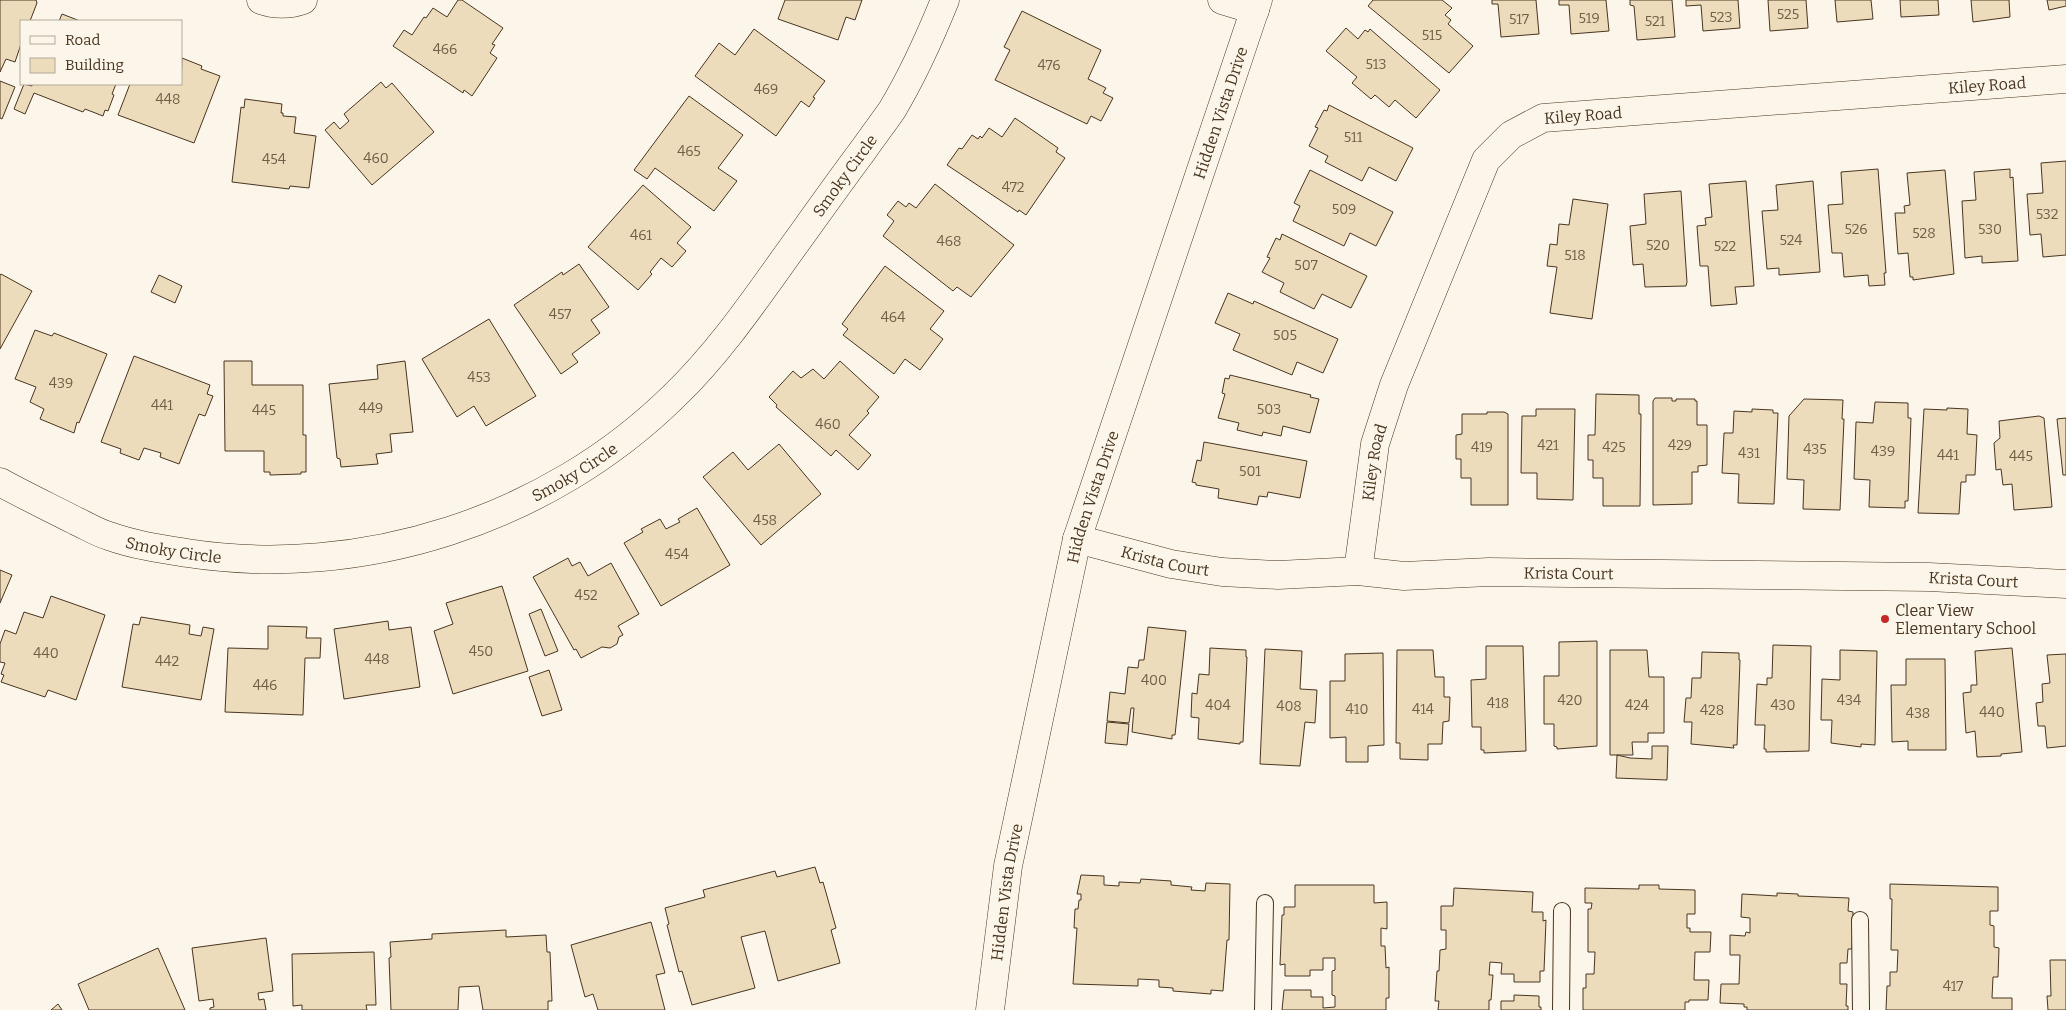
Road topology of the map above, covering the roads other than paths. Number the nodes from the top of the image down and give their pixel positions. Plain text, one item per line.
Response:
1 (262, 0) edge
2 (303, 0) edge
3 (945, 0) edge
4 (1222, 0) edge
5 (1256, 5) edge
6 (2066, 79) edge
7 (0, 482) edge
8 (1077, 539) junction
9 (1358, 571) junction
10 (2066, 584) edge
11 (1265, 903) dead end
12 (1562, 911) dead end
13 (1860, 920) dead end
14 (990, 1010) edge
15 (1263, 1010) edge
16 (1561, 1010) edge
17 (1861, 1010) edge

1 - 2 street
3 - 7 street, Smoky Circle
4 - 5 street
5 - 8 street, Hidden Vista Drive
6 - 9 street, Kiley Road
8 - 9 street, Krista Court
8 - 14 street, Hidden Vista Drive
9 - 10 street, Krista Court
11 - 15 lane
12 - 16 lane
13 - 17 lane

